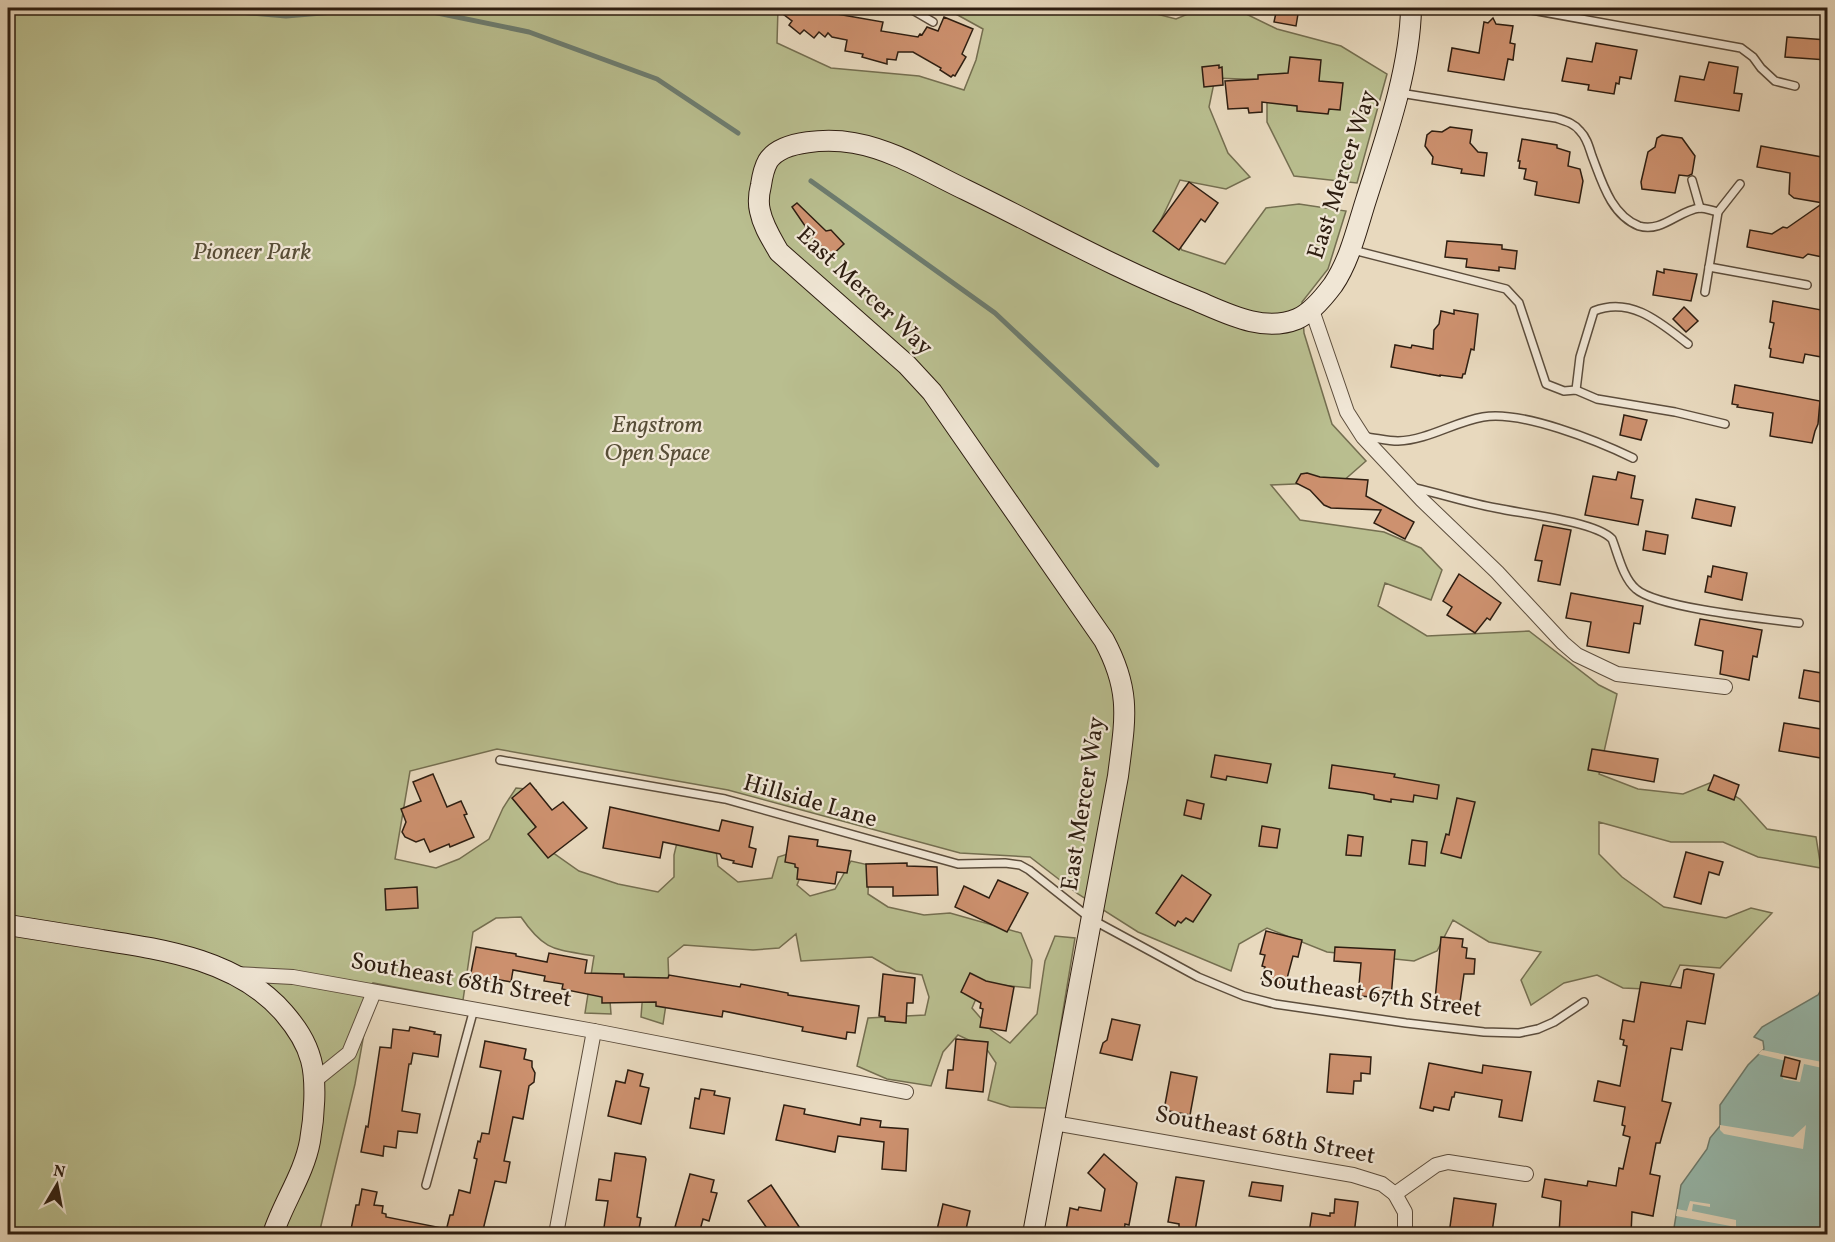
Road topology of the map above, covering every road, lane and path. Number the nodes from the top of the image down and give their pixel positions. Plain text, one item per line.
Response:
1 (909, 8) edge
2 (1411, 8) edge
3 (1521, 8) edge
4 (933, 22) dead end
5 (1795, 86) dead end
6 (1397, 93) junction
7 (1692, 180) dead end
8 (1740, 184) dead end
9 (1700, 208) junction
10 (1718, 212) junction
11 (1351, 249) junction
12 (1709, 267) junction
13 (1807, 285) dead end
14 (1705, 292) dead end
15 (1312, 310) junction
16 (1688, 344) dead end
17 (1576, 390) junction
18 (1725, 424) dead end
19 (1363, 437) junction
20 (1633, 458) dead end
21 (1409, 486) junction
22 (1799, 623) dead end
23 (1725, 687) dead end
24 (501, 760) dead end
25 (1091, 919) junction
26 (8, 925) edge
27 (233, 974) junction
28 (374, 992) junction
29 (1584, 1002) dead end
30 (474, 1009) junction
31 (594, 1030) junction
32 (313, 1082) junction
33 (906, 1092) dead end
34 (1054, 1123) junction
35 (1526, 1174) dead end
36 (426, 1185) dead end
37 (1395, 1194) junction
38 (273, 1234) edge
39 (556, 1234) edge
40 (1033, 1234) edge
41 (1405, 1234) edge

1 - 4 lane
2 - 6 street, East Mercer Way
3 - 5 lane
6 - 9 lane
6 - 11 street, East Mercer Way
7 - 9 lane
8 - 10 lane
9 - 10 lane
10 - 12 lane
11 - 15 street, East Mercer Way
11 - 17 lane
12 - 13 lane
12 - 14 lane
15 - 19 street
15 - 25 street, East Mercer Way
16 - 17 lane
17 - 18 lane
19 - 20 lane
19 - 21 street
21 - 22 lane
21 - 23 street
24 - 25 lane, Hillside Lane
25 - 29 lane, Southeast 67th Street
25 - 34 street, East Mercer Way
26 - 27 street, Southeast 68th Street
27 - 28 street, Southeast 68th Street
27 - 32 street
28 - 30 street, Southeast 68th Street
28 - 32 street
30 - 31 street, Southeast 68th Street
30 - 36 lane
31 - 33 street, Southeast 68th Street
31 - 39 street
32 - 38 street
34 - 37 street, Southeast 68th Street
34 - 40 street, East Mercer Way
35 - 37 street, Southeast 68th Street
37 - 41 street

